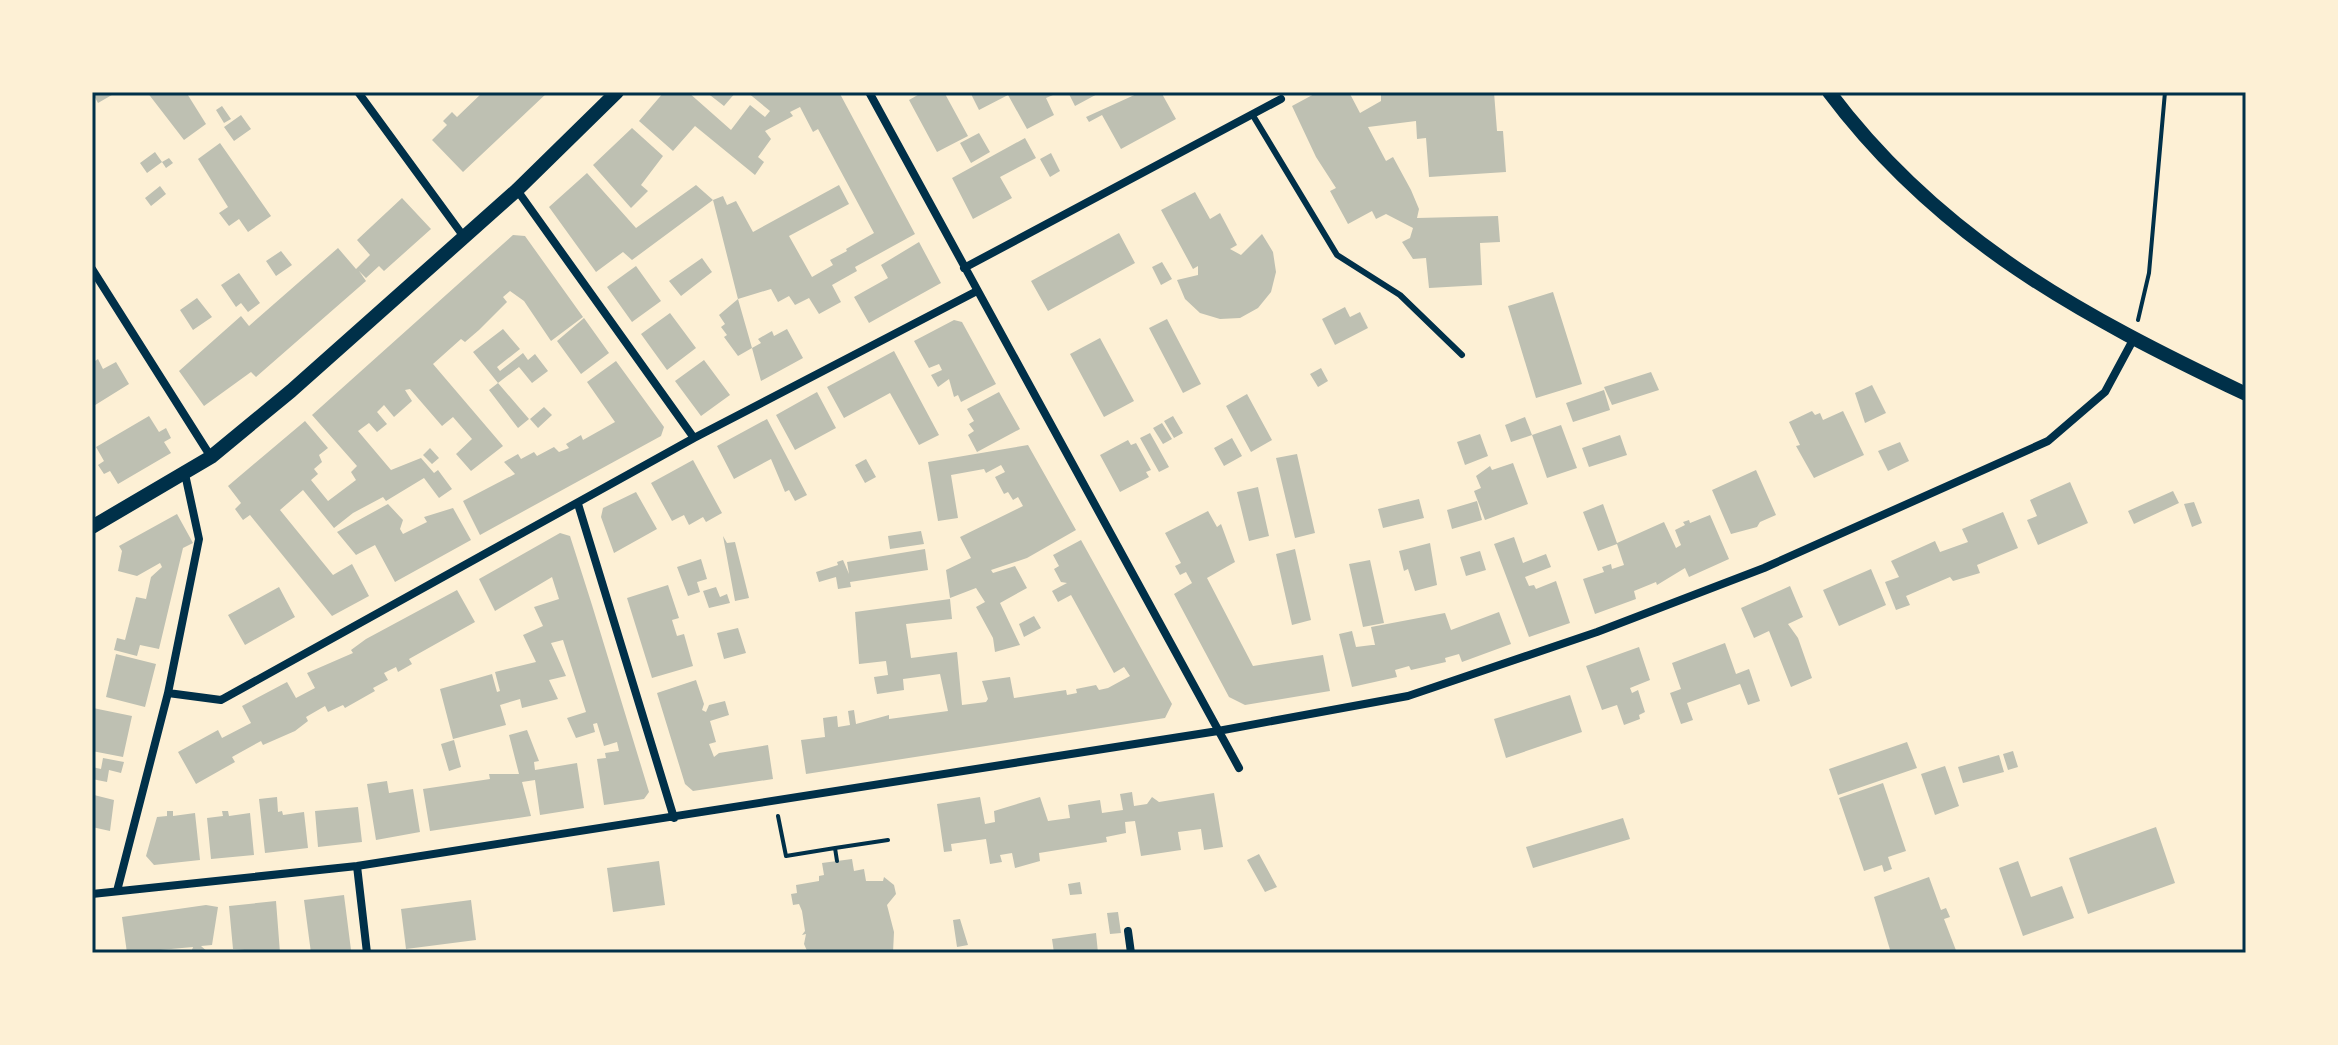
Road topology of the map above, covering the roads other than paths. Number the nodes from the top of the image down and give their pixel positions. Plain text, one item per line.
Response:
1 (617, 92) edge
2 (869, 92) edge
3 (1829, 92) edge
4 (362, 94) edge
5 (1281, 99) dead end
6 (1252, 114) junction
7 (517, 190) junction
8 (464, 237) junction
9 (964, 268) junction
10 (92, 269) edge
11 (977, 291) junction
12 (2133, 340) junction
13 (1462, 355) dead end
14 (2246, 394) edge
15 (694, 438) junction
16 (211, 457) junction
17 (185, 474) junction
18 (578, 504) junction
19 (92, 527) edge
20 (168, 693) junction
21 (1218, 731) junction
22 (1239, 768) dead end
23 (674, 818) junction
24 (357, 866) junction
25 (117, 891) junction
26 (92, 894) edge
27 (1128, 931) dead end
28 (367, 953) edge
29 (1131, 953) edge

1 - 7 street
2 - 9 street
3 - 12 street
4 - 8 street
5 - 6 street
6 - 9 street
6 - 13 lane
7 - 8 street
7 - 15 street
8 - 16 street
9 - 11 street
10 - 16 street
11 - 15 street
11 - 21 street
12 - 14 street
12 - 21 street
15 - 18 street
16 - 17 street
17 - 19 street
17 - 20 street
18 - 20 street
18 - 23 street
20 - 25 street
21 - 22 street
21 - 23 street
23 - 24 street
24 - 25 street
24 - 28 street
25 - 26 street
27 - 29 street

